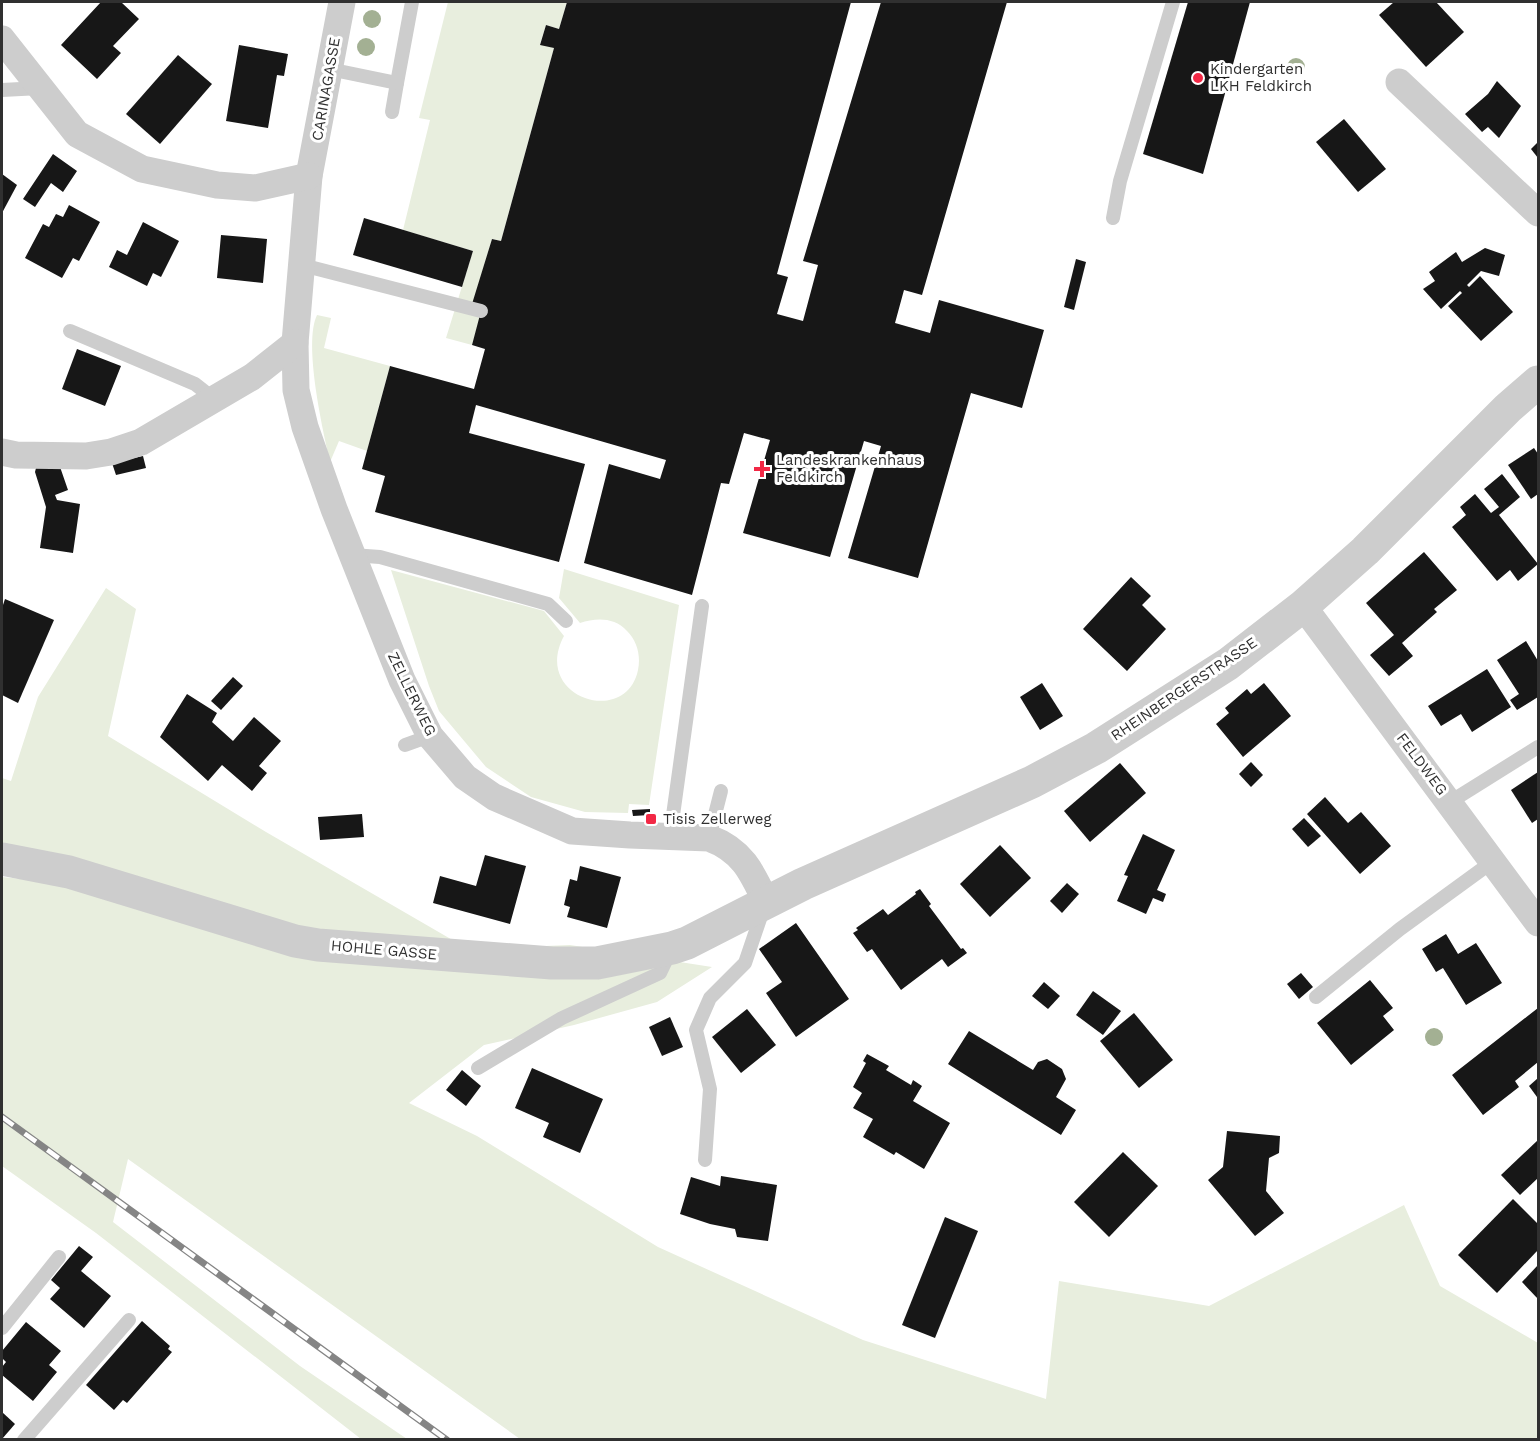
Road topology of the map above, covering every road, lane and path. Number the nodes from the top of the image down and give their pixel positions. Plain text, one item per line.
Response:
1 (342, 2) edge
2 (412, 2) edge
3 (1173, 2) edge
4 (2, 39) edge
5 (329, 69) junction
6 (1400, 82) dead end
7 (397, 83) junction
8 (39, 88) junction
9 (2, 90) edge
10 (392, 112) dead end
11 (309, 176) junction
12 (1539, 213) edge
13 (1113, 218) dead end
14 (302, 265) junction
15 (481, 311) dead end
16 (70, 331) dead end
17 (296, 343) junction
18 (1539, 382) edge
19 (214, 399) junction
20 (2, 452) edge
21 (352, 555) junction
22 (702, 606) dead end
23 (1303, 606) junction
24 (566, 621) dead end
25 (430, 736) junction
26 (405, 746) dead end
27 (1539, 747) edge
28 (721, 791) dead end
29 (1450, 802) junction
30 (670, 837) junction
31 (709, 838) junction
32 (2, 859) edge
33 (1492, 862) junction
34 (766, 902) junction
35 (1539, 923) edge
36 (672, 948) junction
37 (1316, 997) dead end
38 (478, 1068) dead end
39 (705, 1160) dead end
40 (59, 1257) dead end
41 (129, 1320) dead end
42 (2, 1328) edge
43 (24, 1440) edge

1 - 5 street, CARINAGASSE
2 - 7 lane
3 - 13 lane
4 - 8 street
5 - 7 lane
5 - 11 street, CARINAGASSE
6 - 12 street
7 - 10 lane
8 - 9 lane
8 - 11 street
11 - 14 street, ZELLERWEG
14 - 15 lane
14 - 17 street, ZELLERWEG
16 - 19 lane
17 - 19 street
17 - 21 street, ZELLERWEG
18 - 23 street, RHEINBERGERSTRASSE
19 - 20 street
21 - 24 lane
21 - 25 street, ZELLERWEG
22 - 30 lane
23 - 29 street, FELDWEG
23 - 34 street, RHEINBERGERSTRASSE
25 - 26 lane
25 - 30 street, ZELLERWEG
27 - 29 lane
28 - 31 lane
29 - 33 street, FELDWEG
30 - 31 street, ZELLERWEG
31 - 34 street, ZELLERWEG
32 - 36 street, HOHLE GASSE
33 - 35 street, FELDWEG
33 - 37 lane
34 - 36 street, HOHLE GASSE
34 - 39 lane
36 - 38 lane
40 - 42 lane
41 - 43 lane

